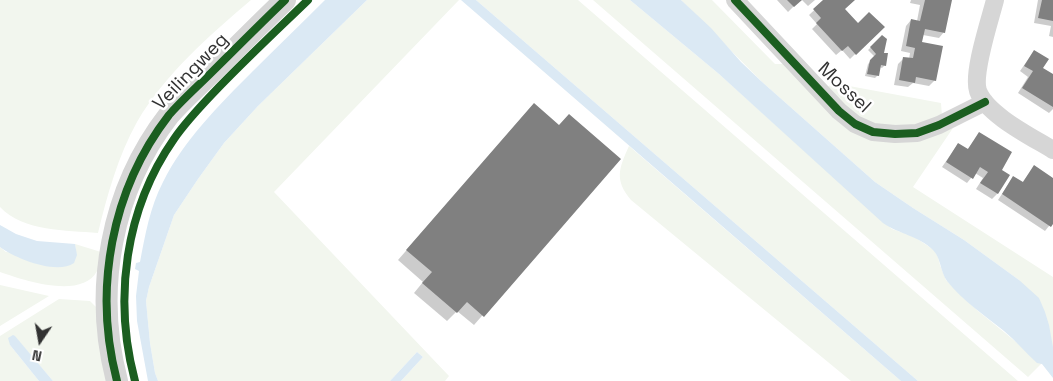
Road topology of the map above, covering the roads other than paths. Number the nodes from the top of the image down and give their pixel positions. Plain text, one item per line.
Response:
1 (284, 0) edge
2 (735, 0) edge
3 (994, 0) edge
4 (985, 102) junction
5 (1053, 150) edge
6 (117, 381) edge

1 - 6 street, Veilingweg
2 - 4 street, Mossel
3 - 4 street
4 - 5 street

